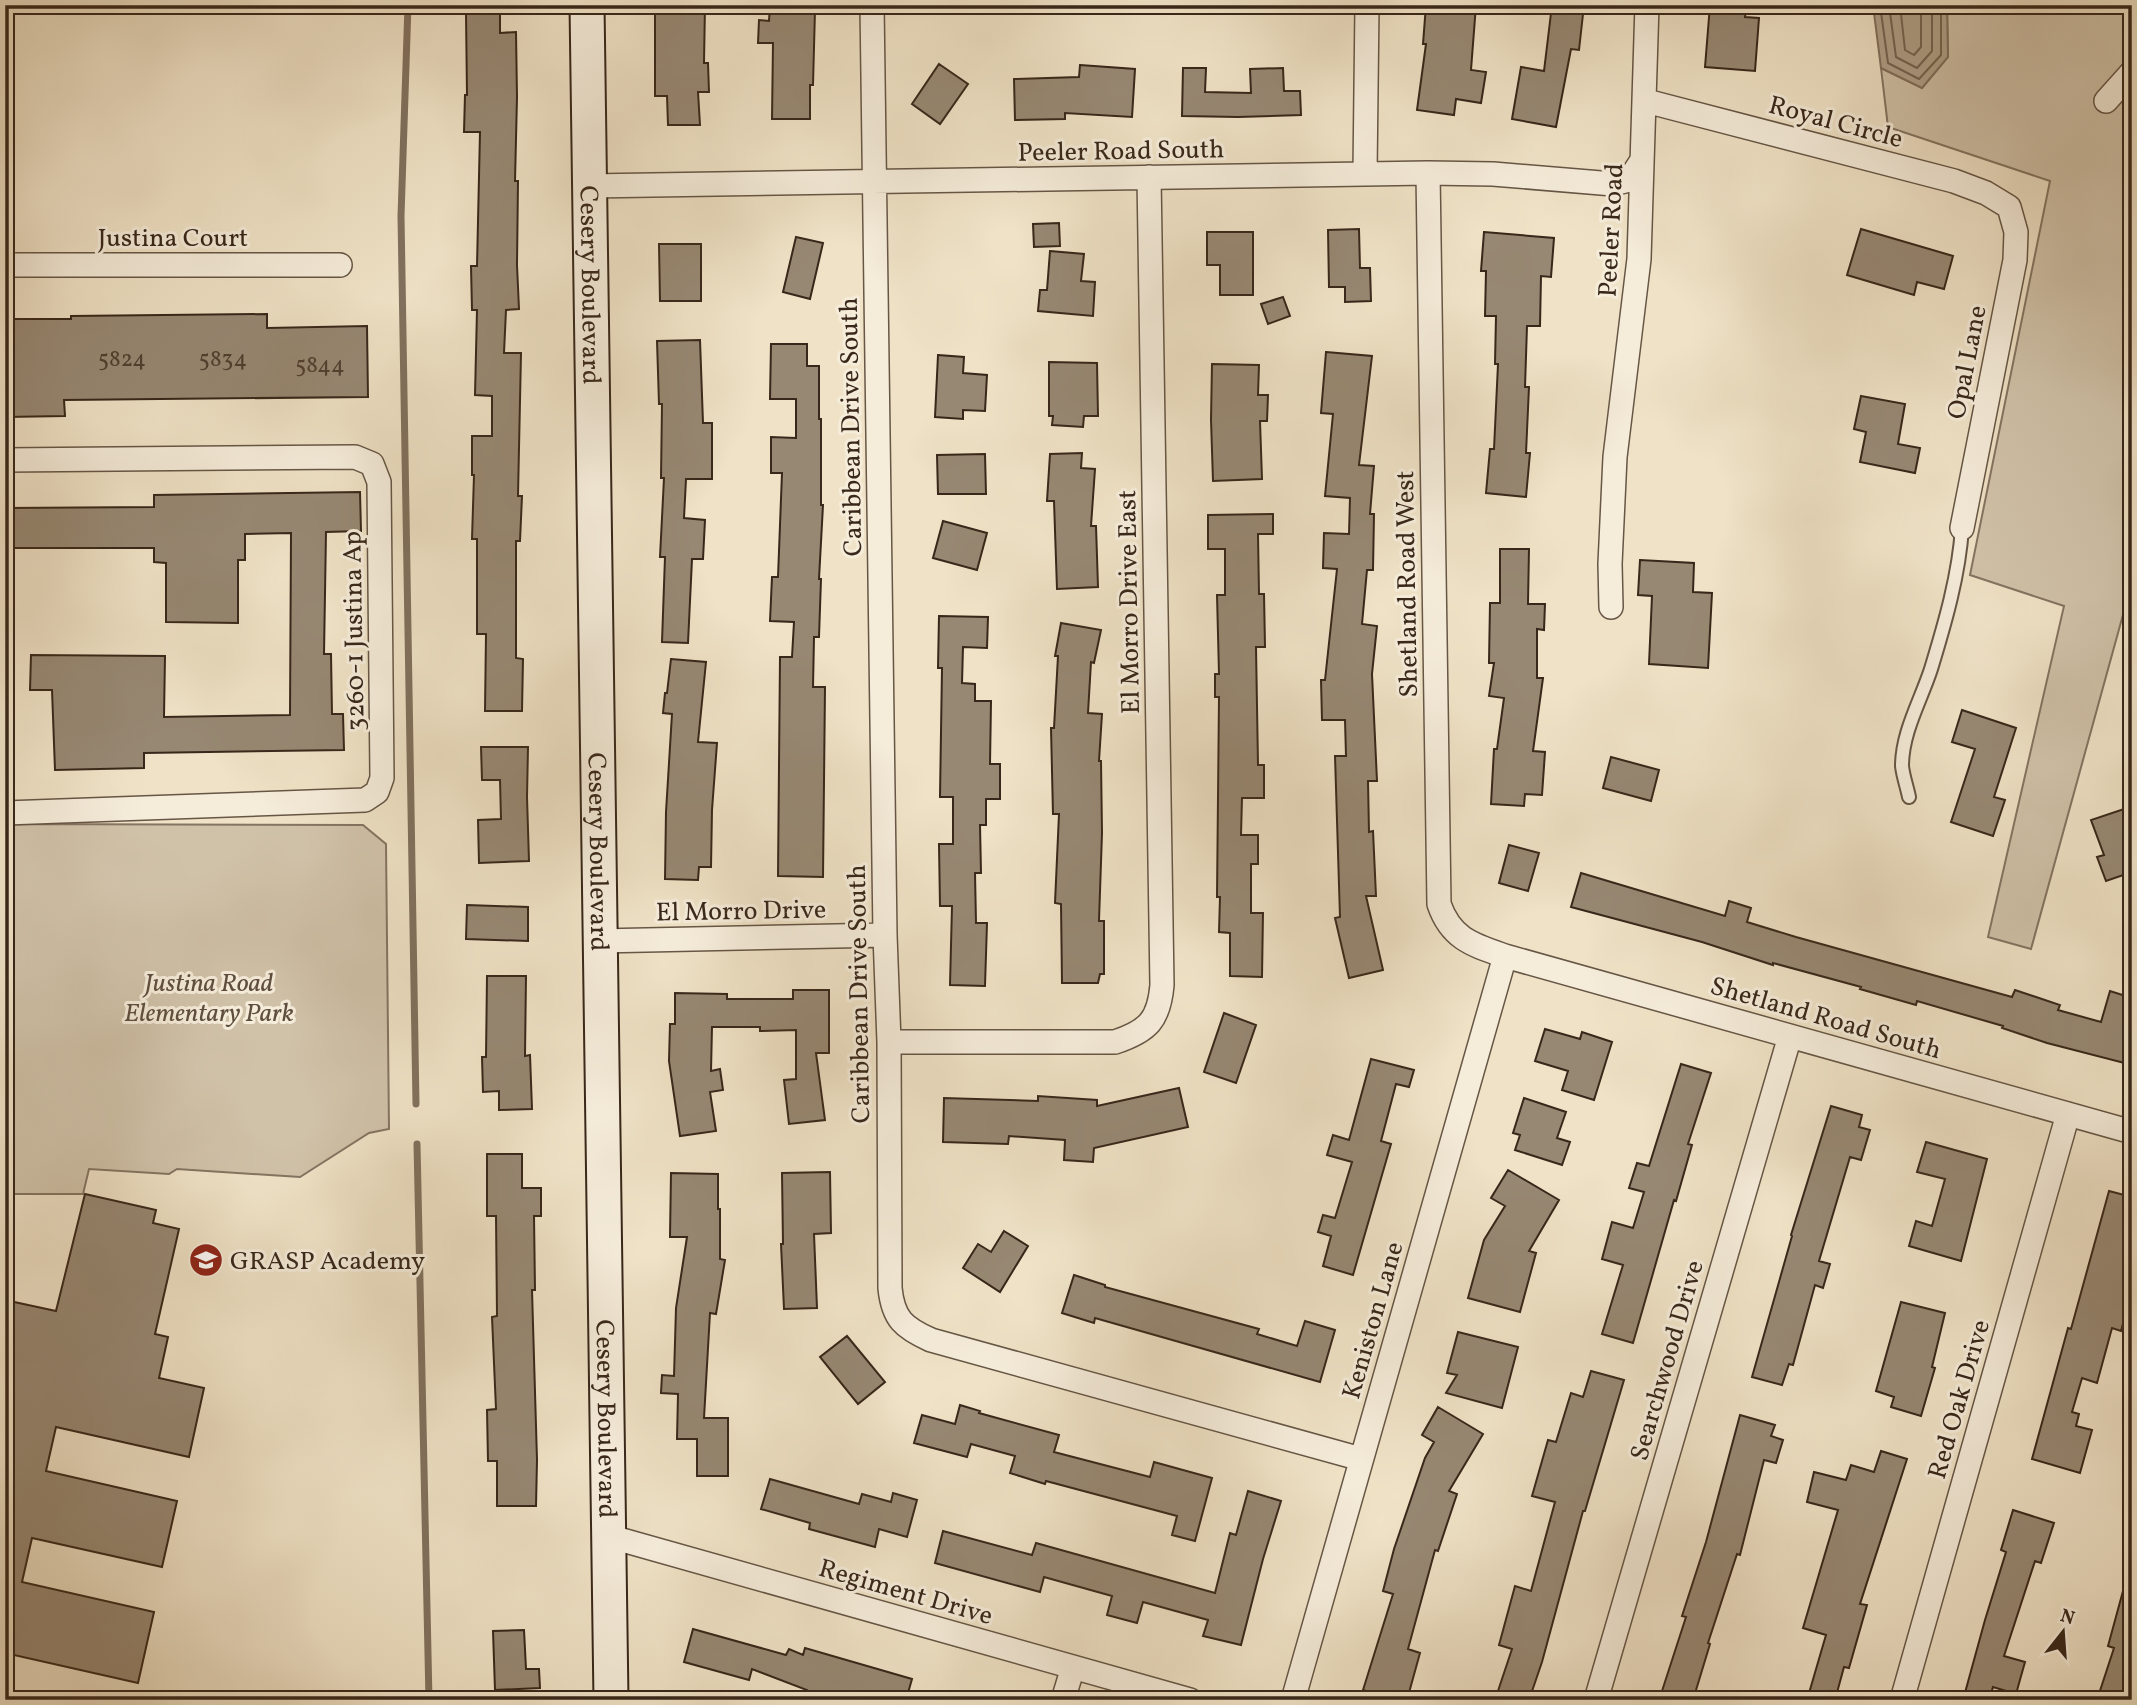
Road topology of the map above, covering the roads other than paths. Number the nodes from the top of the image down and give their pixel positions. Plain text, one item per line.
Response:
1 (587, 5) edge
2 (872, 5) edge
3 (1367, 5) edge
4 (1647, 5) edge
5 (2132, 72) edge
6 (1646, 101) junction
7 (2106, 101) dead end
8 (1642, 160) junction
9 (1365, 173) junction
10 (1428, 173) junction
11 (1149, 177) junction
12 (875, 181) junction
13 (589, 186) junction
14 (2009, 207) joint
15 (5, 265) edge
16 (340, 265) dead end
17 (5, 460) edge
18 (1962, 528) joint
19 (1611, 607) dead end
20 (1909, 797) dead end
21 (5, 813) edge
22 (885, 935) junction
23 (599, 941) junction
24 (1505, 957) junction
25 (1790, 1036) junction
26 (889, 1042) junction
27 (2068, 1114) junction
28 (2132, 1132) edge
29 (1361, 1459) junction
30 (608, 1535) junction
31 (1073, 1667) junction
32 (611, 1700) edge
33 (1063, 1700) edge
34 (1190, 1700) edge
35 (1293, 1700) edge
36 (1596, 1700) edge
37 (1902, 1700) edge

1 - 13 main road, Cesery Boulevard
2 - 12 street, Caribbean Drive South
3 - 9 street
4 - 6 street, Peeler Road
5 - 7 street
6 - 8 street, Peeler Road
6 - 14 street, Royal Circle
8 - 10 street, Peeler Road South
8 - 19 street, Peeler Road
9 - 10 street, Peeler Road South
9 - 11 street, Peeler Road South
10 - 24 street, Shetland Road West
11 - 12 street, Peeler Road South
11 - 26 street, El Morro Drive East
12 - 13 street, Peeler Road South
12 - 22 street, Caribbean Drive South
13 - 23 main road, Cesery Boulevard
14 - 18 street, Opal Lane
15 - 16 street, Justina Court
17 - 21 street, 3260-1 Justina Ap
18 - 20 lane
22 - 23 street, El Morro Drive
22 - 26 street, Caribbean Drive South
23 - 30 main road, Cesery Boulevard
24 - 25 street, Shetland Road South
24 - 29 street, Keniston Lane
25 - 27 street, Shetland Road South
25 - 36 street, Searchwood Drive
26 - 29 street, Caribbean Drive South
27 - 28 street, Shetland Road South
27 - 37 street, Red Oak Drive
29 - 35 street, Keniston Lane
30 - 31 street, Regiment Drive
30 - 32 main road, Cesery Boulevard
31 - 33 street
31 - 34 street, Regiment Drive

